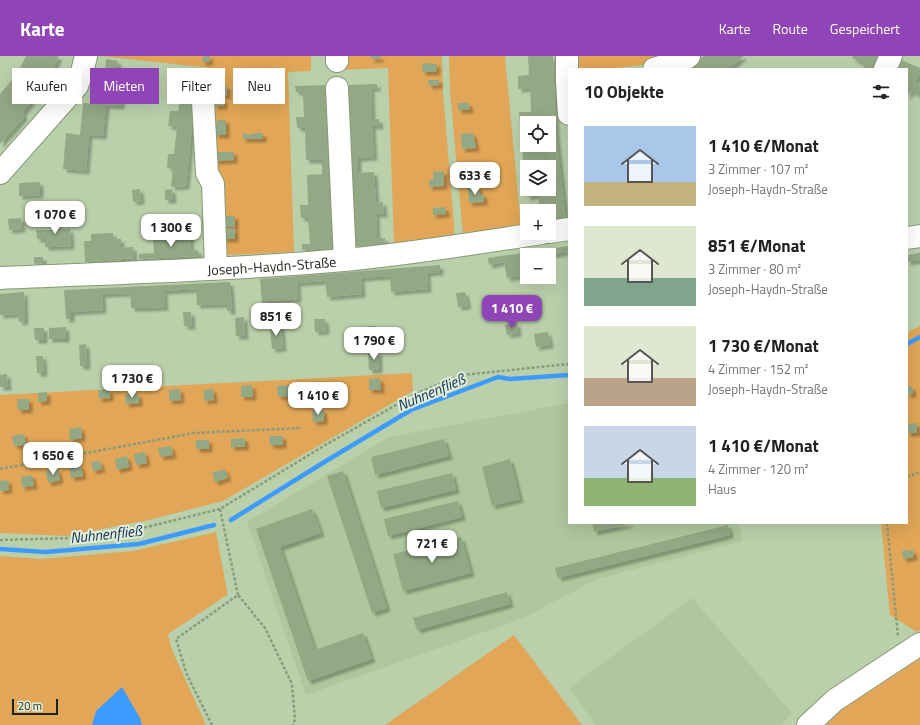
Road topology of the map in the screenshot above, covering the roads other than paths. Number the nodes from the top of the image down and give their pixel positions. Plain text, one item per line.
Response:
1 (86, 56) edge
2 (566, 56) edge
3 (892, 56) edge
4 (686, 62) edge
5 (659, 68) edge
6 (886, 68) edge
7 (568, 81) edge
8 (337, 88) dead end
9 (203, 104) edge
10 (0, 173) edge
11 (568, 229) edge
12 (556, 231) edge
13 (520, 236) edge
14 (920, 236) edge
15 (908, 238) edge
16 (345, 260) junction
17 (216, 268) junction
18 (0, 278) edge
19 (920, 644) edge
20 (808, 725) edge

1 - 10 street
2 - 7 street
3 - 6 street
4 - 5 street
8 - 16 street
9 - 17 street
11 - 12 street
13 - 16 street, Joseph-Haydn-Straße
14 - 15 street
16 - 17 street, Joseph-Haydn-Straße
17 - 18 street, Joseph-Haydn-Straße
19 - 20 street

